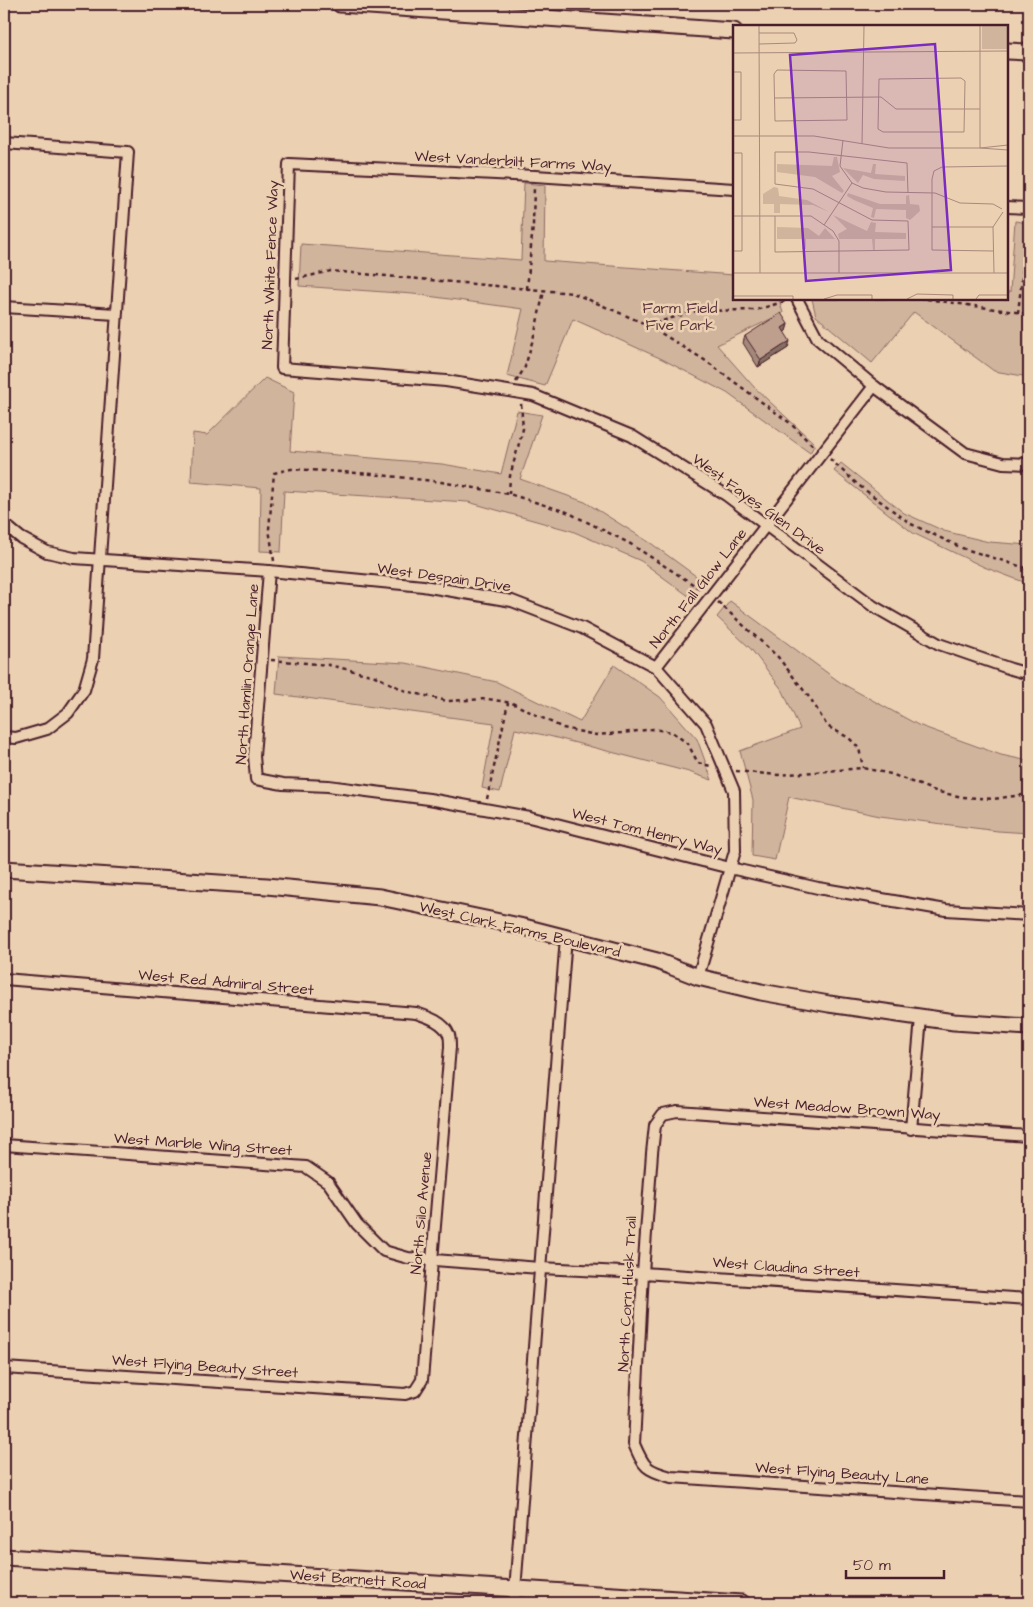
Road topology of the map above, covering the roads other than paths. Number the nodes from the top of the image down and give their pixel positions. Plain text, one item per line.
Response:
1 (340, 4) edge
2 (733, 31) edge
3 (1008, 50) edge
4 (1029, 52) edge
5 (4, 143) edge
6 (289, 164) joint
7 (733, 190) edge
8 (1008, 207) edge
9 (1029, 208) edge
10 (798, 300) edge
11 (4, 307) edge
12 (116, 314) junction
13 (282, 368) joint
14 (874, 386) junction
15 (1029, 464) edge
16 (4, 524) edge
17 (766, 525) junction
18 (99, 559) junction
19 (272, 572) junction
20 (656, 667) junction
21 (1029, 674) edge
22 (4, 737) edge
23 (256, 779) joint
24 (730, 868) junction
25 (4, 869) edge
26 (1029, 915) edge
27 (566, 937) junction
28 (698, 976) junction
29 (4, 979) edge
30 (920, 1018) junction
31 (442, 1026) joint
32 (1029, 1027) edge
33 (663, 1114) joint
34 (912, 1129) junction
35 (1029, 1136) edge
36 (4, 1145) edge
37 (432, 1260) junction
38 (540, 1268) junction
39 (643, 1274) junction
40 (1029, 1299) edge
41 (4, 1368) edge
42 (404, 1394) joint
43 (654, 1472) joint
44 (1029, 1501) edge
45 (4, 1557) edge
46 (514, 1596) edge
47 (742, 1603) edge

1 - 2 street
3 - 4 street
5 - 12 street
6 - 7 street, West Vanderbilt Farms Way
6 - 13 street, North White Fence Way
8 - 9 street
10 - 14 street
11 - 12 street
12 - 18 street
13 - 17 street, West Fayes Glen Drive
14 - 15 street
14 - 17 street, North Fall Glow Lane
16 - 18 street, West Despain Drive
17 - 20 street, North Fall Glow Lane
17 - 21 street, West Fayes Glen Drive
18 - 19 street, West Despain Drive
18 - 22 street
19 - 20 street, West Despain Drive
19 - 23 street, North Hamlin Orange Lane
20 - 24 street, West Despain Drive
23 - 24 street, West Tom Henry Way
24 - 26 street, West Tom Henry Way
24 - 28 street, West Despain Drive
25 - 27 street, West Clark Farms Boulevard
27 - 28 street, West Clark Farms Boulevard
27 - 38 street
28 - 30 street, West Clark Farms Boulevard
29 - 31 street, West Red Admiral Street
30 - 32 street, West Clark Farms Boulevard
30 - 34 street
31 - 37 street, North Silo Avenue
33 - 34 street, West Meadow Brown Way
33 - 39 street, North Corn Husk Trail
34 - 35 street, West Meadow Brown Way
36 - 37 street, West Marble Wing Street
37 - 38 street, West Marble Wing Street
37 - 42 street, North Silo Avenue
38 - 39 street, West Claudina Street
38 - 46 street
39 - 40 street, West Claudina Street
39 - 43 street, North Corn Husk Trail
41 - 42 street, West Flying Beauty Street
43 - 44 street, West Flying Beauty Lane
45 - 46 street, West Barnett Road
46 - 47 street, West Barnett Road

